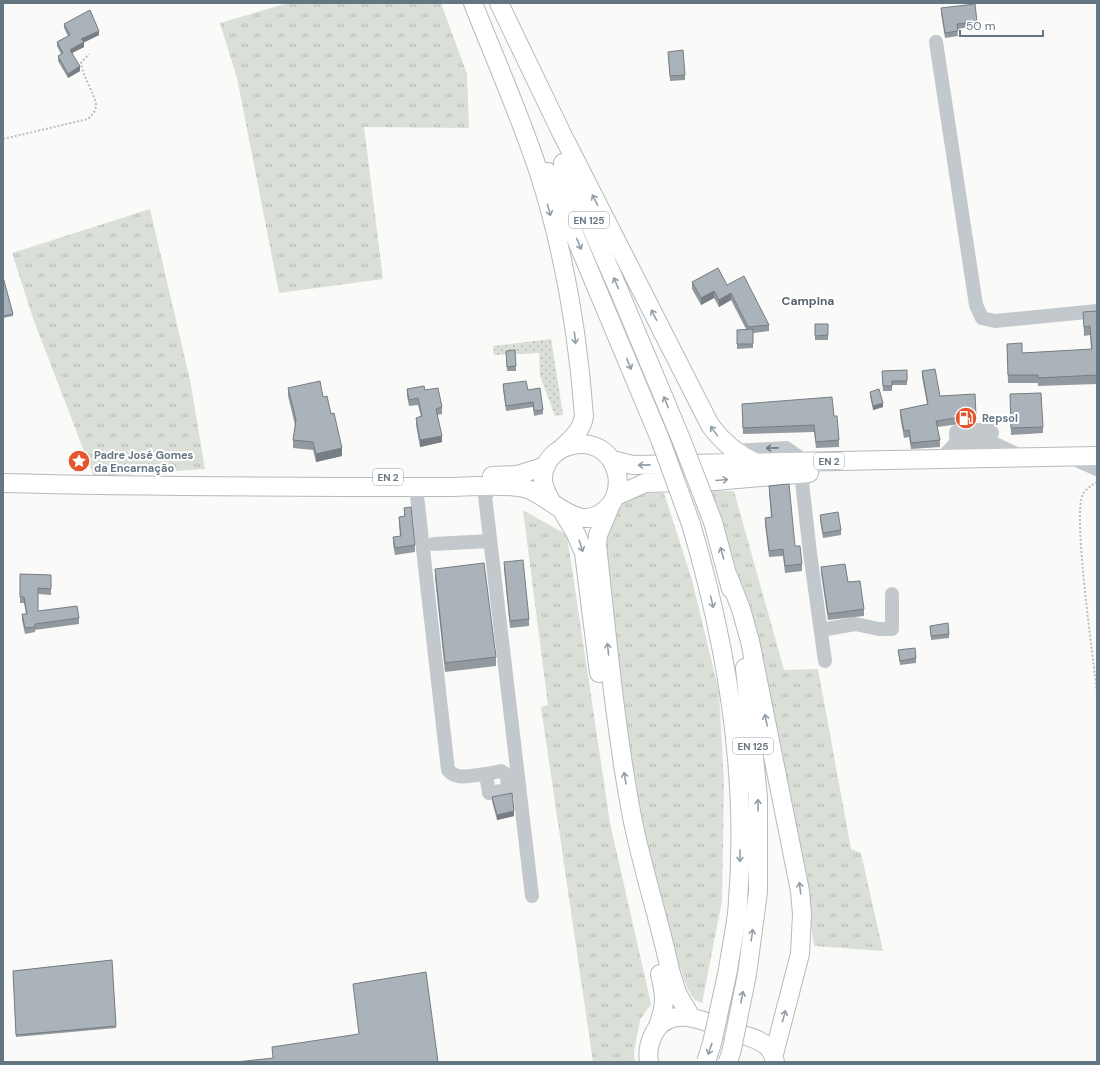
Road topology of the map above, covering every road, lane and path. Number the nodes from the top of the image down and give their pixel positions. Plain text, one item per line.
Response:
1 (473, 3) edge
2 (493, 3) edge
3 (499, 3) edge
4 (936, 42) dead end
5 (89, 54) dead end
6 (3, 139) edge
7 (1097, 312) edge
8 (955, 438) junction
9 (997, 439) junction
10 (735, 451) junction
11 (1067, 456) junction
12 (1097, 456) edge
13 (1047, 457) junction
14 (1025, 458) junction
15 (941, 459) junction
16 (612, 460) junction
17 (550, 461) junction
18 (756, 463) junction
19 (803, 467) junction
20 (1097, 469) edge
21 (1097, 482) edge
22 (3, 483) edge
23 (229, 486) junction
24 (496, 486) junction
25 (416, 487) junction
26 (468, 487) junction
27 (613, 500) junction
28 (486, 507) junction
29 (557, 507) junction
30 (490, 541) junction
31 (433, 544) dead end
32 (729, 578) junction
33 (892, 594) dead end
34 (821, 630) junction
35 (825, 661) dead end
36 (1097, 693) edge
37 (486, 774) dead end
38 (532, 896) dead end
39 (691, 1016) junction
40 (659, 1024) junction
41 (775, 1058) edge
42 (649, 1062) edge
43 (706, 1062) edge
44 (728, 1062) edge

1 -> 17 main road
1 -> 43 main road, EN 125, bridge
32 -> 2 main road, EN 125, bridge
10 -> 3 main road
4 - 7 street
5 - 6 path
8 - 9 street
8 - 9 street
8 - 15 street
9 - 14 street
10 - 18 main road
19 -> 10 street
11 - 12 main road, EN 2
11 - 13 main road, EN 2
11 - 20 street
13 - 14 main road, EN 2
13 - 19 main road, EN 2
14 - 15 main road, EN 2
15 - 19 main road, EN 2
16 - 17 main road, EN 2
18 -> 16 main road, EN 2
16 - 27 main road
17 - 23 main road, EN 2
17 - 29 main road
18 - 19 main road, EN 2
27 -> 19 main road, EN 2
19 - 34 street
21 - 36 path
22 - 23 main road, EN 2
23 - 25 main road, EN 2
24 - 26 main road, EN 2
24 - 28 street
24 - 29 main road, EN 2
25 - 26 main road, EN 2
25 - 37 street
26 - 28 street
27 - 29 main road, EN 2
39 -> 27 main road
28 - 30 street
29 -> 40 main road
30 - 31 street
30 - 38 street
41 -> 32 main road
44 -> 32 main road, EN 125, bridge
33 - 34 street
34 - 35 street
39 - 40 main road
39 - 41 main road
40 - 42 main road

